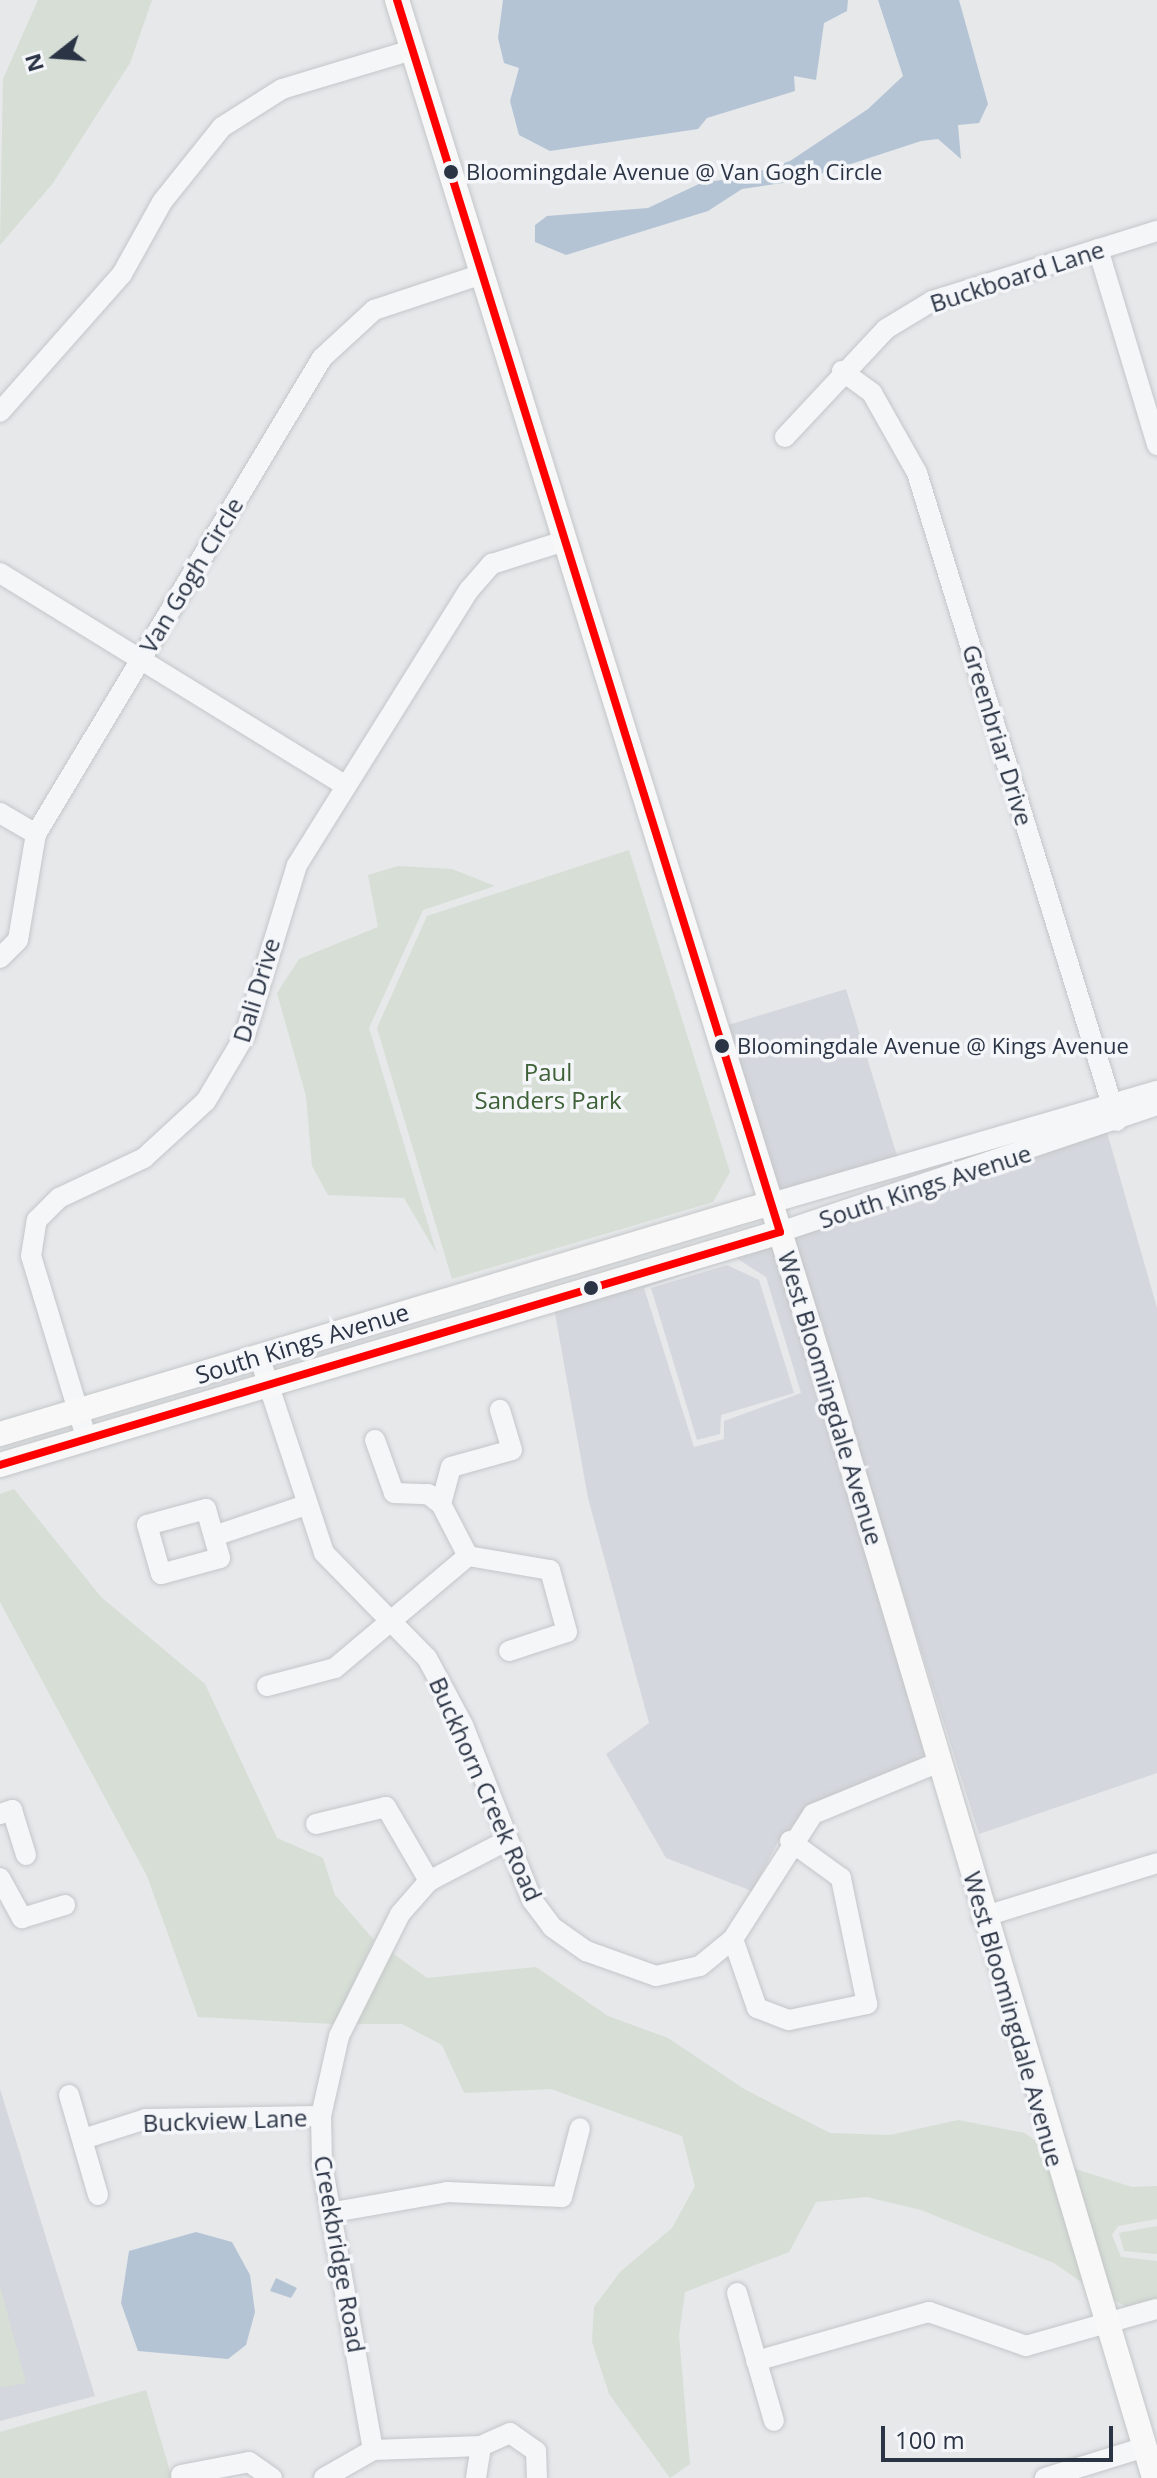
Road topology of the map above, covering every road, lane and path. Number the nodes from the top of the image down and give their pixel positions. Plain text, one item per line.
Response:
1 (397, 0) edge
2 (412, 50) junction
3 (1157, 231) edge
4 (1098, 249) junction
5 (479, 275) junction
6 (842, 371) junction
7 (0, 412) edge
8 (785, 437) dead end
9 (1157, 445) edge
10 (561, 542) junction
11 (0, 573) edge
12 (137, 662) junction
13 (346, 786) junction
14 (0, 813) edge
15 (36, 834) junction
16 (0, 958) edge
17 (1157, 1091) edge
18 (1157, 1105) edge
19 (1114, 1112) junction
20 (771, 1203) junction
21 (780, 1232) junction
22 (259, 1356) junction
23 (268, 1386) junction
24 (500, 1410) dead end
25 (78, 1411) junction
26 (0, 1434) edge
27 (87, 1440) junction
28 (375, 1440) dead end
29 (0, 1465) edge
30 (441, 1504) junction
31 (303, 1506) junction
32 (214, 1536) dead end
33 (468, 1556) junction
34 (394, 1621) junction
35 (509, 1651) dead end
36 (267, 1686) dead end
37 (939, 1762) junction
38 (0, 1814) edge
39 (316, 1824) dead end
40 (790, 1841) junction
41 (504, 1842) junction
42 (26, 1855) dead end
43 (1157, 1863) edge
44 (0, 1878) edge
45 (429, 1881) junction
46 (65, 1905) dead end
47 (982, 1917) junction
48 (733, 1939) junction
49 (69, 2095) dead end
50 (321, 2116) junction
51 (580, 2128) dead end
52 (83, 2139) junction
53 (98, 2195) dead end
54 (334, 2212) junction
55 (737, 2293) dead end
56 (1157, 2309) edge
57 (1105, 2322) junction
58 (756, 2361) junction
59 (774, 2421) dead end
60 (481, 2446) junction
61 (1145, 2447) junction
62 (373, 2450) junction
63 (181, 2475) dead end
64 (272, 2478) edge
65 (324, 2478) edge
66 (476, 2478) edge
67 (537, 2478) edge
68 (1045, 2478) edge
69 (1154, 2478) edge

1 - 2 main road, West Bloomingdale Avenue
2 - 5 main road, West Bloomingdale Avenue
2 - 7 street
3 - 4 street, Buckboard Lane
4 - 6 street, Buckboard Lane
4 - 9 street
5 - 10 main road, West Bloomingdale Avenue
5 - 12 street, Van Gogh Circle
6 - 8 street, Buckboard Lane
6 - 19 street, Greenbriar Drive
10 - 13 street, Dali Drive
10 - 20 main road, West Bloomingdale Avenue
11 - 12 street
12 - 13 street
12 - 15 street, Van Gogh Circle
13 - 25 street, Dali Drive
14 - 15 street
15 - 16 street, Van Gogh Circle
17 - 19 street, South Kings Avenue
18 - 19 street, South Kings Avenue
19 - 20 street, South Kings Avenue
19 - 21 street, South Kings Avenue
20 - 21 main road, West Bloomingdale Avenue
20 - 22 main road, South Kings Avenue
21 - 23 main road, South Kings Avenue
21 - 37 main road, West Bloomingdale Avenue
22 - 23 street, Buckhorn Creek Road
22 - 25 main road, South Kings Avenue
23 - 27 main road, South Kings Avenue
23 - 31 street, Buckhorn Creek Road
24 - 30 street
25 - 26 main road, South Kings Avenue
25 - 27 street, Dali Drive
27 - 29 main road, South Kings Avenue
28 - 30 street
30 - 33 street
31 - 32 street
31 - 34 street, Buckhorn Creek Road
33 - 34 street
33 - 35 street
34 - 36 street
34 - 41 street, Buckhorn Creek Road
37 - 40 street, Buckhorn Creek Road
37 - 47 main road, West Bloomingdale Avenue
38 - 42 street
39 - 45 street
40 - 48 street, Buckhorn Creek Road
40 - 48 street
41 - 45 street, Creekbridge Road
41 - 48 street, Buckhorn Creek Road
43 - 47 street
44 - 46 street
45 - 50 street, Creekbridge Road
47 - 57 main road, West Bloomingdale Avenue
49 - 52 street
50 - 52 street, Buckview Lane
50 - 54 street, Creekbridge Road
51 - 54 street
52 - 53 street
54 - 62 street, Creekbridge Road
55 - 58 street
56 - 57 street
57 - 58 street
57 - 61 main road, West Bloomingdale Avenue
58 - 59 street
60 - 62 street
60 - 66 street
60 - 67 street
61 - 68 street
61 - 69 main road, West Bloomingdale Avenue
62 - 65 street
63 - 64 street

